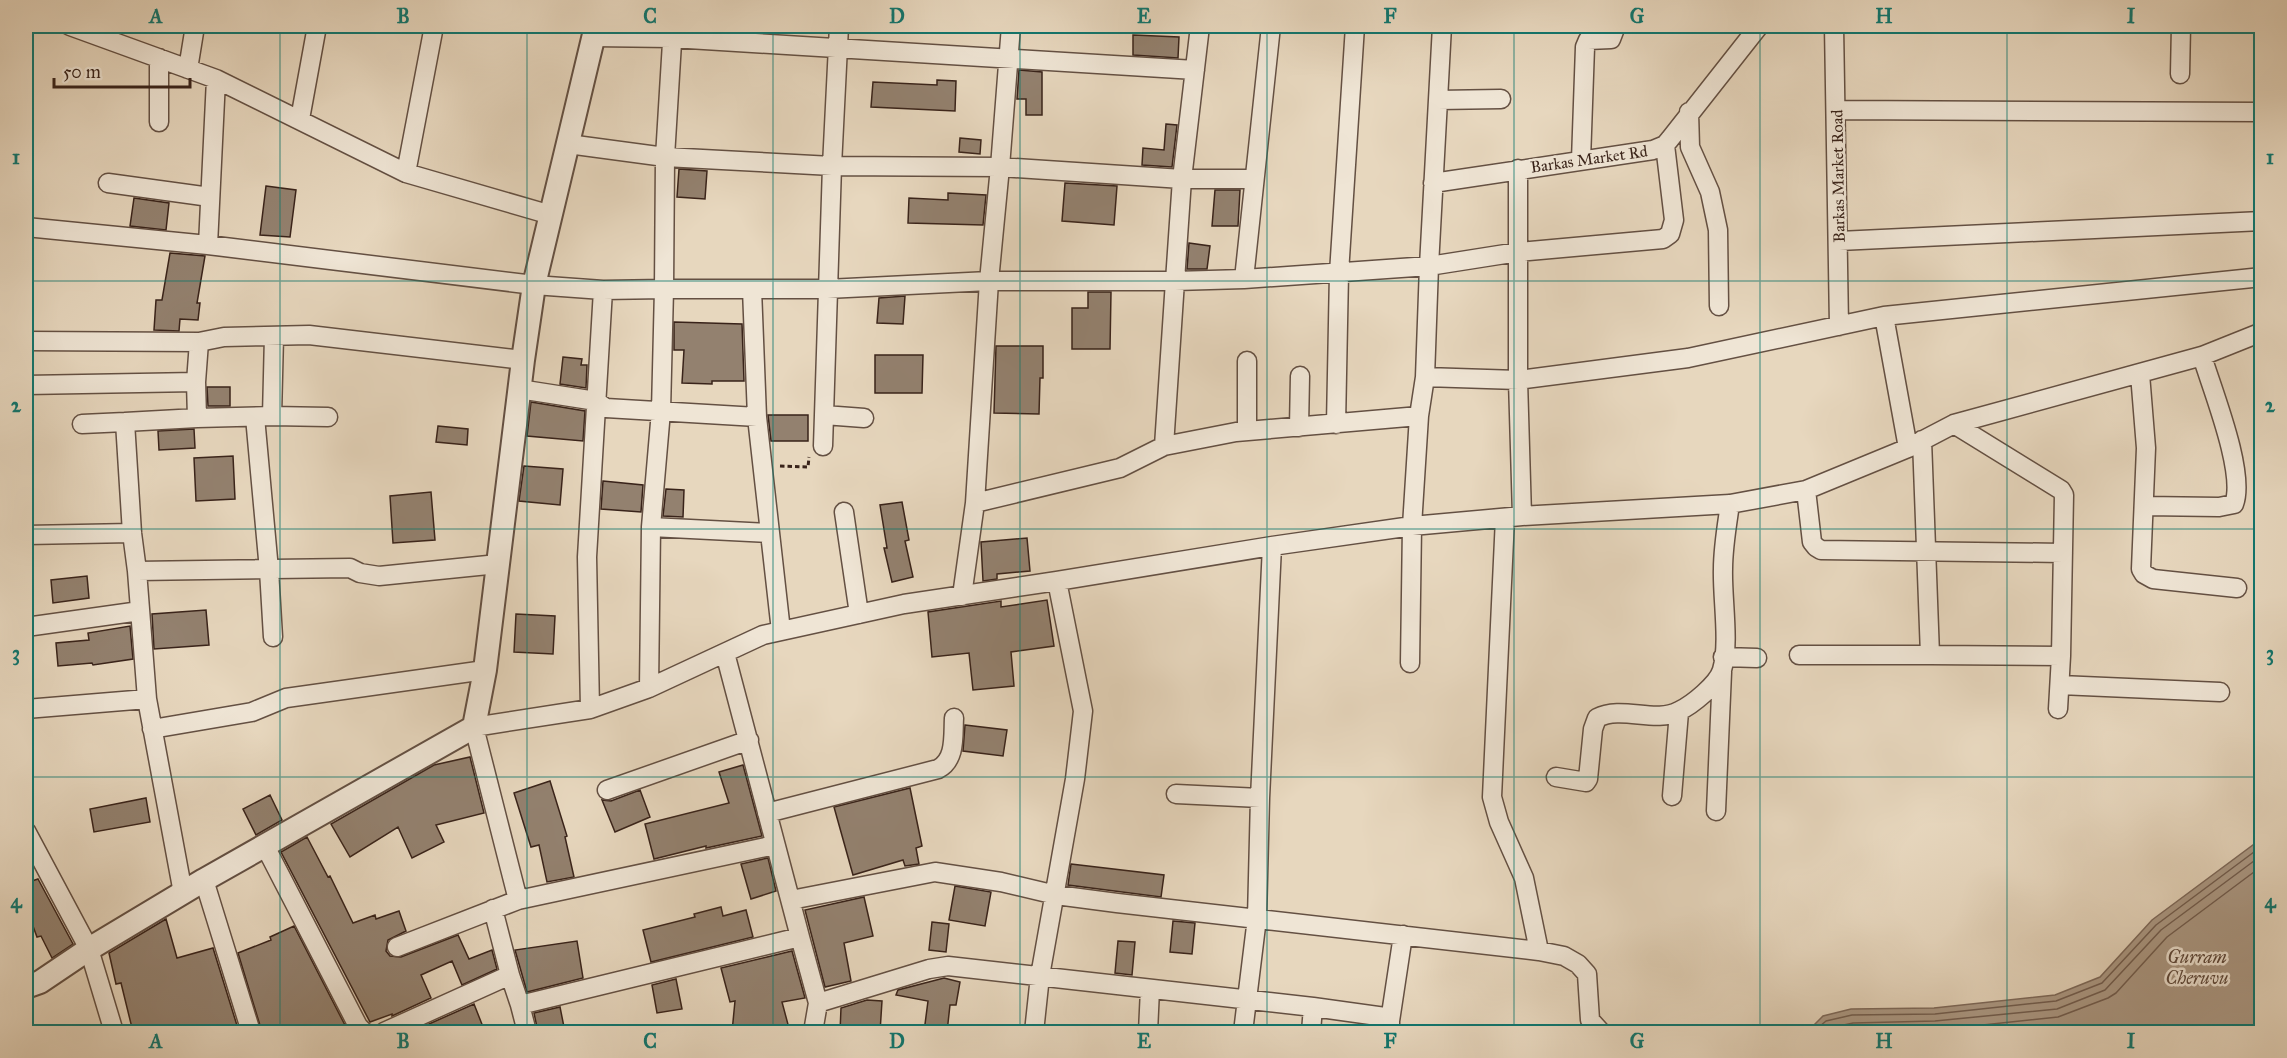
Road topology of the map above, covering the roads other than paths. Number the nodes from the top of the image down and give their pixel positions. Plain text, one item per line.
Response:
1 (70, 26) edge
2 (195, 26) edge
3 (318, 26) edge
4 (434, 26) edge
5 (839, 26) edge
6 (1011, 26) edge
7 (1200, 26) edge
8 (1271, 26) edge
9 (1355, 26) edge
10 (1442, 26) edge
11 (1616, 26) edge
12 (1759, 26) edge
13 (1834, 26) edge
14 (2181, 26) edge
15 (595, 31) edge
16 (672, 32) edge
17 (837, 48) junction
18 (159, 58) junction
19 (1009, 58) junction
20 (188, 69) junction
21 (1195, 70) junction
22 (2180, 74) dead end
23 (216, 79) junction
24 (1501, 99) dead end
25 (1438, 100) junction
26 (1837, 110) junction
27 (1689, 112) junction
28 (2262, 112) edge
29 (300, 119) junction
30 (159, 122) dead end
31 (568, 144) junction
32 (1665, 145) junction
33 (665, 157) junction
34 (1581, 160) junction
35 (832, 166) junction
36 (1000, 166) junction
37 (1518, 169) junction
38 (406, 173) junction
39 (1182, 179) junction
40 (1254, 179) junction
41 (108, 183) dead end
42 (1433, 183) junction
43 (210, 197) junction
44 (551, 215) junction
45 (2262, 221) edge
46 (26, 227) edge
47 (1839, 241) junction
48 (208, 245) junction
49 (1518, 252) junction
50 (1429, 266) junction
51 (1340, 273) junction
52 (2262, 277) edge
53 (1244, 279) junction
54 (989, 281) junction
55 (1175, 281) junction
56 (534, 285) junction
57 (664, 289) junction
58 (752, 289) junction
59 (603, 290) junction
60 (827, 290) junction
61 (1719, 306) dead end
62 (1884, 316) junction
63 (1839, 326) junction
64 (2262, 332) edge
65 (274, 336) junction
66 (26, 340) edge
67 (198, 342) junction
68 (2202, 356) junction
69 (523, 360) junction
70 (1247, 361) dead end
71 (2140, 374) junction
72 (1300, 376) dead end
73 (1425, 377) junction
74 (1518, 380) junction
75 (196, 382) junction
76 (26, 385) edge
77 (519, 389) junction
78 (596, 401) junction
79 (661, 411) junction
80 (824, 415) junction
81 (264, 416) junction
82 (1419, 416) junction
83 (328, 417) dead end
84 (757, 417) junction
85 (197, 418) junction
86 (864, 418) dead end
87 (125, 422) junction
88 (82, 424) dead end
89 (1336, 424) junction
90 (1954, 424) junction
91 (1299, 427) junction
92 (1247, 431) junction
93 (1915, 444) junction
94 (823, 446) road end
95 (1164, 446) junction
96 (1806, 490) junction
97 (975, 503) junction
98 (1730, 504) junction
99 (2145, 506) junction
100 (844, 512) dead end
101 (1514, 517) junction
102 (1412, 526) junction
103 (651, 527) junction
104 (132, 533) junction
105 (769, 533) junction
106 (26, 535) edge
107 (1272, 546) junction
108 (1926, 552) junction
109 (2063, 553) junction
110 (498, 564) junction
111 (269, 570) junction
112 (137, 571) junction
113 (1057, 581) junction
114 (2236, 588) dead end
115 (962, 596) junction
116 (140, 611) junction
117 (859, 614) junction
118 (26, 627) edge
119 (781, 631) junction
120 (273, 637) dead end
121 (725, 652) junction
122 (1799, 655) dead end
123 (1930, 655) junction
124 (2061, 656) junction
125 (1757, 658) dead end
126 (1410, 663) dead end
127 (1723, 664) junction
128 (485, 670) junction
129 (2060, 685) junction
130 (649, 688) junction
131 (2220, 692) dead end
132 (147, 699) junction
133 (26, 709) edge
134 (590, 709) junction
135 (2058, 709) dead end
136 (1679, 712) junction
137 (954, 718) dead end
138 (474, 727) junction
139 (152, 729) junction
140 (749, 740) junction
141 (1556, 777) dead end
142 (607, 790) dead end
143 (1176, 794) dead end
144 (1672, 796) dead end
145 (1260, 798) junction
146 (1716, 811) dead end
147 (767, 813) junction
148 (26, 831) edge
149 (775, 845) junction
150 (265, 846) junction
151 (204, 880) junction
152 (183, 893) junction
153 (1056, 895) junction
154 (518, 900) junction
155 (791, 900) junction
156 (493, 909) junction
157 (1257, 918) junction
158 (1403, 935) junction
159 (800, 937) junction
160 (397, 947) dead end
161 (89, 949) junction
162 (1539, 951) junction
163 (510, 975) junction
164 (1040, 976) junction
165 (26, 987) edge
166 (1150, 989) junction
167 (1247, 999) junction
168 (818, 1003) junction
169 (520, 1005) junction
170 (1314, 1008) junction
171 (1390, 1027) edge
172 (114, 1032) edge
173 (251, 1032) edge
174 (364, 1032) edge
175 (384, 1032) edge
176 (527, 1032) edge
177 (813, 1032) edge
178 (1034, 1032) edge
179 (1148, 1032) edge
180 (1243, 1032) edge
181 (1311, 1032) edge
182 (1601, 1032) edge

1 - 18 street
2 - 20 street
3 - 29 street
4 - 38 street
5 - 17 street
6 - 19 street
7 - 21 street
8 - 40 street
9 - 51 street
10 - 25 street
11 - 34 street
12 - 27 street, Barkas Market Rd
13 - 26 street, Barkas Market Road
14 - 22 street
15 - 16 street
15 - 31 street
16 - 17 street
16 - 33 street
17 - 19 street
17 - 35 street
18 - 20 street
18 - 30 street
19 - 21 street
19 - 36 street
20 - 23 street
21 - 39 street
23 - 29 street
23 - 43 street
24 - 25 street
25 - 42 street
26 - 28 street
26 - 47 street, Barkas Market Road
27 - 32 street, Barkas Market Rd
27 - 61 street
29 - 38 street
31 - 33 street
31 - 44 street
32 - 34 street, Barkas Market Rd
32 - 49 street
33 - 35 street
33 - 57 street
34 - 37 street, Barkas Market Rd
35 - 36 street
35 - 60 street
36 - 39 street
36 - 54 street
37 - 42 street, Barkas Market Rd
37 - 49 street
38 - 44 street
39 - 40 street
39 - 55 street
40 - 53 street
41 - 43 street
42 - 50 street
43 - 48 street
44 - 56 street
45 - 47 street
46 - 48 street
47 - 63 street, Barkas Market Road
48 - 56 street
49 - 50 street
49 - 74 street
50 - 51 street
50 - 73 street
51 - 53 street
51 - 89 street
52 - 62 street
53 - 55 street
54 - 55 street
54 - 60 street
54 - 97 street
55 - 95 street
56 - 59 street
56 - 69 street
57 - 58 street
57 - 59 street
57 - 79 street
58 - 60 street
58 - 84 street
59 - 78 street
60 - 80 street
62 - 63 street
62 - 93 street
63 - 74 street
64 - 68 street
65 - 67 street
65 - 69 street
65 - 81 street
66 - 67 street
67 - 75 street
68 - 71 street
68 - 99 street
69 - 77 street
70 - 92 street
71 - 90 street
71 - 99 street
72 - 91 street
73 - 74 street
73 - 82 street
74 - 101 street
75 - 76 street
75 - 85 street
77 - 78 street
77 - 110 street
78 - 79 street
78 - 134 street
79 - 84 street
79 - 103 street
80 - 86 street
80 - 94 street
81 - 83 street
81 - 85 street
81 - 111 street
82 - 89 street
82 - 102 street
84 - 105 street
85 - 87 street
87 - 88 street
87 - 104 street
89 - 91 street
90 - 93 street
90 - 109 street
91 - 92 street
92 - 95 street
93 - 96 street
93 - 108 street
95 - 97 street
96 - 98 street
96 - 108 street
97 - 115 street
98 - 101 street
98 - 127 street
99 - 114 street
100 - 117 street
101 - 102 street
101 - 162 street
102 - 107 street
102 - 126 street
103 - 105 street
103 - 130 street
104 - 106 street
104 - 112 street
105 - 119 street
107 - 113 street
107 - 145 street
108 - 109 street
108 - 123 street
109 - 124 street
110 - 111 street
110 - 128 street
111 - 112 street
111 - 120 street
112 - 116 street
113 - 115 street
113 - 153 street
115 - 117 street
116 - 118 street
116 - 132 street
117 - 119 street
119 - 121 street
121 - 130 street
121 - 140 street
122 - 123 street
123 - 124 street
124 - 129 street
125 - 127 street
127 - 136 street
127 - 146 street
128 - 138 street
128 - 139 street
129 - 131 street
129 - 135 street
130 - 134 street
132 - 133 street
132 - 139 street
134 - 138 street
136 - 141 street
136 - 144 street
137 - 147 street
138 - 150 street
138 - 154 street
139 - 152 street
140 - 142 street
140 - 147 street
143 - 145 street
145 - 157 street
147 - 149 street
148 - 161 street
149 - 154 street
149 - 155 street
150 - 151 street
150 - 174 street
151 - 152 street
151 - 173 street
152 - 161 street
153 - 155 street
153 - 157 street
153 - 164 street
154 - 156 street
155 - 159 street
156 - 160 street
156 - 163 street
157 - 158 street
157 - 167 street
158 - 162 street
158 - 171 street
159 - 168 street
159 - 169 street
161 - 165 street
161 - 172 street
162 - 182 street
163 - 169 street
163 - 175 street
164 - 166 street
164 - 168 street
164 - 178 street
166 - 167 street
166 - 179 street
167 - 170 street
167 - 180 street
168 - 177 street
169 - 176 street
170 - 171 street
170 - 181 street

